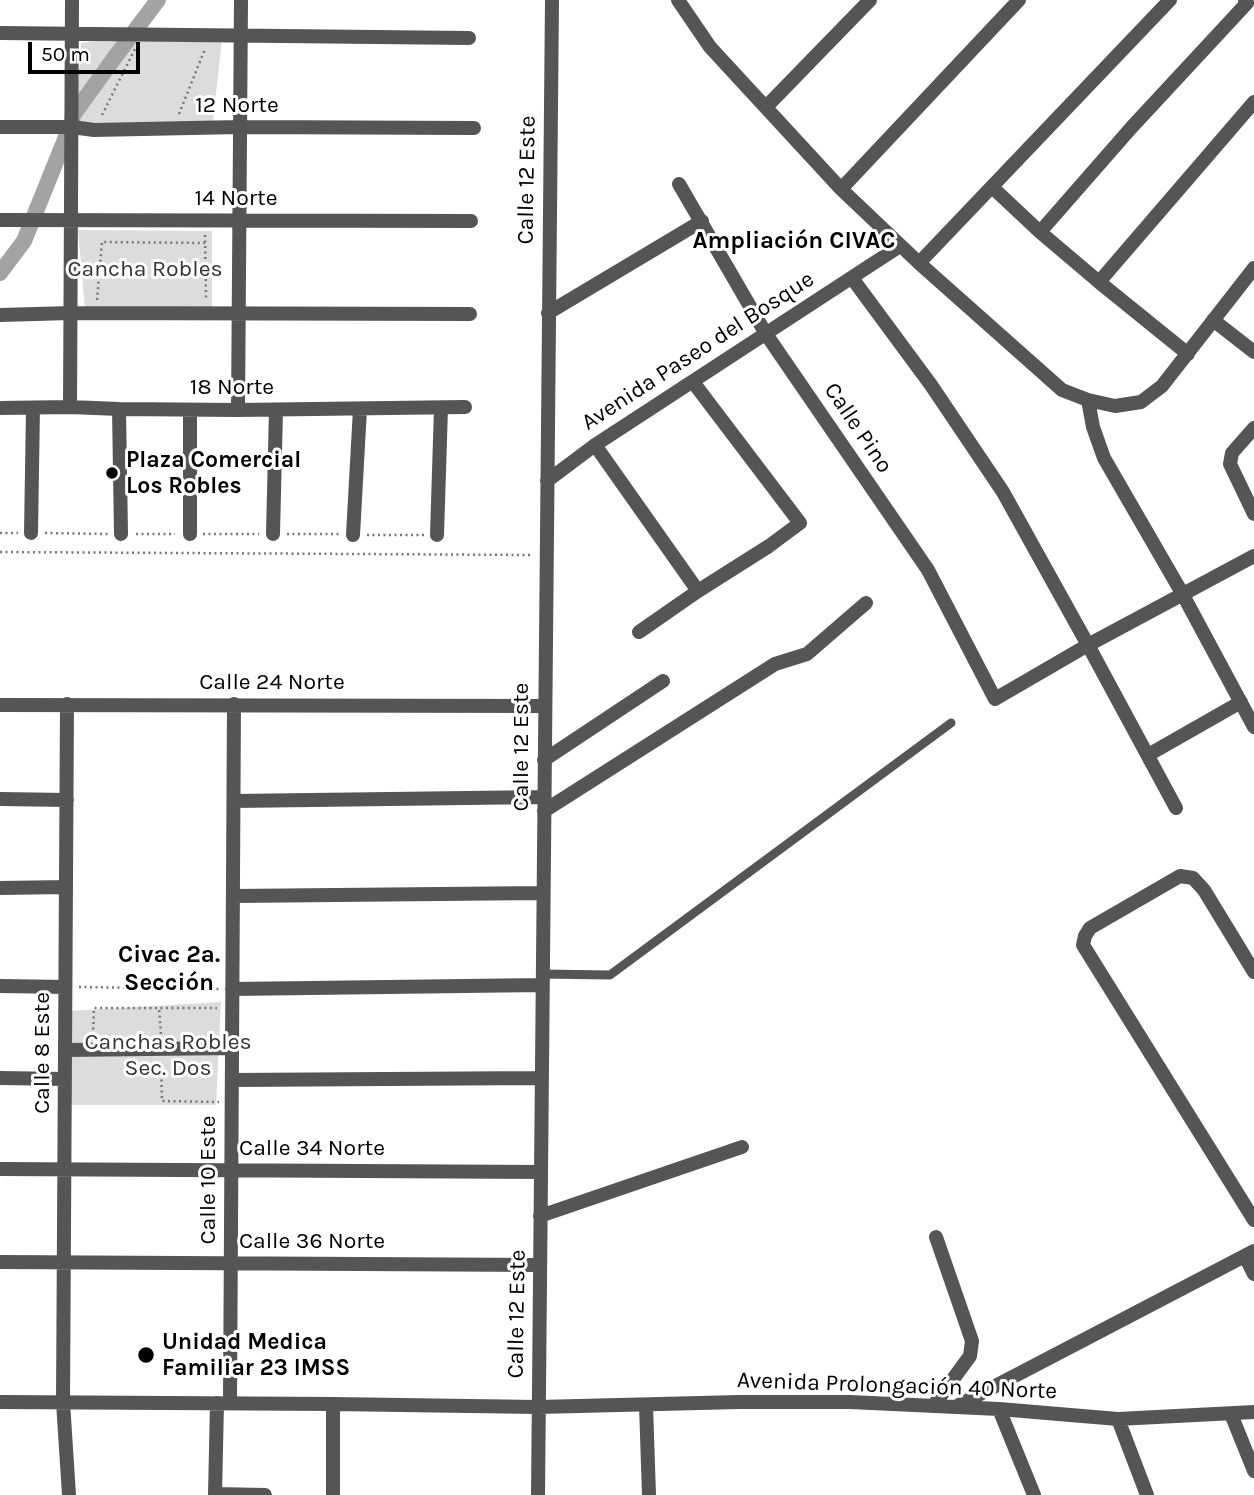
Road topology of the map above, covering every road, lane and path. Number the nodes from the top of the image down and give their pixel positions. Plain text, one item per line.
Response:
1 (72, 0) edge
2 (241, 0) edge
3 (552, 0) edge
4 (678, 0) edge
5 (870, 0) edge
6 (1018, 0) edge
7 (1170, 0) edge
8 (1246, 2) edge
9 (0, 33) edge
10 (72, 33) junction
11 (210, 36) junction
12 (241, 36) junction
13 (141, 37) junction
14 (469, 38) dead end
15 (1254, 102) edge
16 (766, 107) junction
17 (176, 124) dead end
18 (0, 127) edge
19 (72, 127) junction
20 (240, 127) junction
21 (474, 128) dead end
22 (94, 130) junction
23 (679, 184) dead end
24 (992, 187) junction
25 (841, 189) junction
26 (0, 220) edge
27 (239, 220) junction
28 (471, 220) dead end
29 (71, 221) junction
30 (702, 221) junction
31 (1040, 232) junction
32 (205, 235) dead end
33 (205, 243) junction
34 (900, 246) junction
35 (919, 264) junction
36 (1254, 268) edge
37 (852, 278) junction
38 (1099, 282) junction
39 (97, 304) dead end
40 (206, 306) dead end
41 (71, 313) junction
42 (548, 313) junction
43 (239, 314) junction
44 (470, 314) dead end
45 (0, 315) edge
46 (1213, 320) junction
47 (766, 334) junction
48 (1254, 352) edge
49 (1188, 354) junction
50 (693, 382) junction
51 (1088, 400) junction
52 (70, 407) junction
53 (465, 407) dead end
54 (0, 408) edge
55 (33, 408) junction
56 (441, 408) junction
57 (119, 409) junction
58 (360, 409) junction
59 (190, 410) junction
60 (276, 410) junction
61 (238, 411) junction
62 (1254, 428) edge
63 (595, 445) junction
64 (547, 481) junction
65 (1254, 514) edge
66 (0, 533) edge
67 (31, 533) junction
68 (121, 534) junction
69 (190, 534) junction
70 (273, 534) junction
71 (353, 534) junction
72 (437, 535) joint
73 (0, 552) edge
74 (546, 552) junction
75 (1254, 556) edge
76 (698, 591) junction
77 (1182, 593) junction
78 (866, 603) dead end
79 (639, 632) dead end
80 (1088, 645) junction
81 (663, 681) dead end
82 (1241, 702) junction
83 (234, 704) junction
84 (0, 705) edge
85 (67, 705) junction
86 (545, 706) junction
87 (951, 723) dead end
88 (1254, 727) edge
89 (1148, 755) junction
90 (544, 760) junction
91 (0, 799) edge
92 (67, 800) junction
93 (234, 802) junction
94 (544, 804) junction
95 (1176, 808) dead end
96 (66, 887) junction
97 (0, 888) edge
98 (543, 893) junction
99 (233, 897) junction
100 (1254, 972) edge
101 (542, 979) junction
102 (0, 986) edge
103 (65, 987) junction
104 (232, 989) junction
105 (159, 1008) junction
106 (224, 1008) dead end
107 (160, 1034) dead end
108 (93, 1035) dead end
109 (232, 1048) junction
110 (65, 1050) junction
111 (0, 1078) edge
112 (541, 1078) junction
113 (65, 1079) junction
114 (232, 1080) junction
115 (162, 1101) dead end
116 (226, 1102) dead end
117 (743, 1147) dead end
118 (0, 1169) edge
119 (64, 1169) junction
120 (231, 1170) junction
121 (541, 1172) junction
122 (540, 1216) junction
123 (1254, 1220) edge
124 (936, 1237) dead end
125 (1249, 1254) edge
126 (0, 1262) edge
127 (64, 1263) junction
128 (230, 1263) junction
129 (540, 1265) junction
130 (1254, 1274) edge
131 (0, 1402) edge
132 (63, 1402) junction
133 (223, 1403) junction
134 (333, 1404) junction
135 (646, 1405) junction
136 (934, 1405) junction
137 (957, 1406) junction
138 (538, 1408) junction
139 (999, 1409) junction
140 (1254, 1412) edge
141 (1231, 1413) junction
142 (1118, 1419) junction
143 (1254, 1471) edge
144 (54, 1495) edge
145 (69, 1495) edge
146 (215, 1495) edge
147 (265, 1495) edge
148 (333, 1495) edge
149 (538, 1495) edge
150 (649, 1495) edge
151 (1034, 1495) edge
152 (1147, 1495) edge

1 - 10 street
2 - 12 street
3 - 42 street, Calle 12 Este
4 - 16 street
5 - 16 street
6 - 25 street
7 - 24 street
8 - 31 street
9 - 10 street
10 - 13 street
10 - 19 street
11 - 12 street
11 - 13 street
11 - 17 path
12 - 14 street
12 - 20 street
13 - 22 path
15 - 38 street
16 - 25 street
18 - 19 street, 12 Norte
19 - 22 street, 12 Norte
19 - 29 street
20 - 21 street, 12 Norte
20 - 22 street, 12 Norte
20 - 27 street
23 - 30 street, Calle Pino
24 - 31 street
24 - 35 street
25 - 34 street
26 - 29 street, 14 Norte
27 - 28 street, 14 Norte
27 - 29 street, 14 Norte
27 - 43 street
29 - 41 street
30 - 42 street
30 - 47 street, Calle Pino
31 - 38 street
32 - 33 path
33 - 39 path
33 - 40 path
34 - 35 street
34 - 37 street, Avenida Paseo del Bosque
35 - 51 street
36 - 46 street
37 - 47 street, Avenida Paseo del Bosque
37 - 80 street
38 - 49 street
41 - 43 street
41 - 45 street
41 - 52 street
42 - 64 street, Calle 12 Este
43 - 44 street
43 - 61 street
46 - 48 street
46 - 49 street
47 - 50 street, Avenida Paseo del Bosque
47 - 80 street, Calle Pino
49 - 51 street
50 - 63 street, Avenida Paseo del Bosque
50 - 76 street
51 - 77 street
52 - 55 street, 18 Norte
52 - 57 street, 18 Norte
53 - 56 street, 18 Norte
54 - 55 street, 18 Norte
55 - 67 street
56 - 58 street, 18 Norte
56 - 72 street
57 - 59 street, 18 Norte
57 - 68 street
58 - 60 street, 18 Norte
58 - 71 street
59 - 61 street, 18 Norte
59 - 69 street
60 - 61 street, 18 Norte
60 - 70 street
62 - 65 street
63 - 64 street, Avenida Paseo del Bosque
63 - 76 street
64 - 74 street, Calle 12 Este
66 - 67 path
67 - 68 path
68 - 69 path
69 - 70 path
70 - 71 path
71 - 72 path
73 - 74 path
74 - 86 street, Calle 12 Este
75 - 77 street
76 - 79 street
77 - 80 street
77 - 82 street
78 - 94 street
80 - 89 street
81 - 90 street
82 - 88 street
82 - 89 street
83 - 85 street, Calle 24 Norte
83 - 86 street, Calle 24 Norte
83 - 93 street, Calle 10 Este
84 - 85 street, Calle 24 Norte
85 - 92 street, Calle 8 Este
86 - 90 street, Calle 12 Este
87 - 101 lane
89 - 95 street
90 - 94 street, Calle 12 Este
91 - 92 street
92 - 96 street, Calle 8 Este
93 - 94 street
93 - 99 street, Calle 10 Este
94 - 98 street, Calle 12 Este
96 - 97 street
96 - 103 street, Calle 8 Este
98 - 99 street
98 - 101 street, Calle 12 Este
99 - 104 street, Calle 10 Este
100 - 123 street
101 - 104 street
101 - 112 street, Calle 12 Este
102 - 103 street
103 - 104 path
103 - 110 street, Calle 8 Este
104 - 109 street, Calle 10 Este
105 - 106 path
105 - 107 path
105 - 108 path
109 - 110 street
109 - 114 street, Calle 10 Este
110 - 113 street, Calle 8 Este
111 - 113 street
112 - 114 street
112 - 121 street, Calle 12 Este
113 - 119 street, Calle 8 Este
114 - 120 street, Calle 10 Este
115 - 116 path
117 - 122 street
118 - 119 street, Calle 34 Norte
119 - 120 street, Calle 34 Norte
119 - 127 street, Calle 8 Este
120 - 121 street, Calle 34 Norte
120 - 128 street, Calle 10 Este
121 - 122 street, Calle 12 Este
122 - 129 street, Calle 12 Este
124 - 136 street
125 - 130 street
125 - 137 street
126 - 127 street, Calle 36 Norte
127 - 128 street, Calle 36 Norte
127 - 132 street, Calle 8 Este
128 - 129 street, Calle 36 Norte
128 - 133 street, Calle 10 Este
129 - 138 street, Calle 12 Este
131 - 132 street, Avenida Prolongación 40 Norte
132 - 133 street, Avenida Prolongación 40 Norte
132 - 145 street, Calle 8 Este
133 - 134 street, Avenida Prolongación 40 Norte
133 - 146 street, Calle 10 Este
134 - 138 street, Avenida Prolongación 40 Norte
134 - 148 street
135 - 136 street, Avenida Prolongación 40 Norte
135 - 138 street, Avenida Prolongación 40 Norte
135 - 150 street
136 - 137 street, Avenida Prolongación 40 Norte
137 - 139 street, Avenida Prolongación 40 Norte
138 - 149 street, Calle 12 Este
139 - 142 street, Avenida Prolongación 40 Norte
139 - 151 street
140 - 141 street, Avenida Prolongación 40 Norte
141 - 142 street, Avenida Prolongación 40 Norte
141 - 143 street
142 - 152 street
144 - 145 street
146 - 147 street

